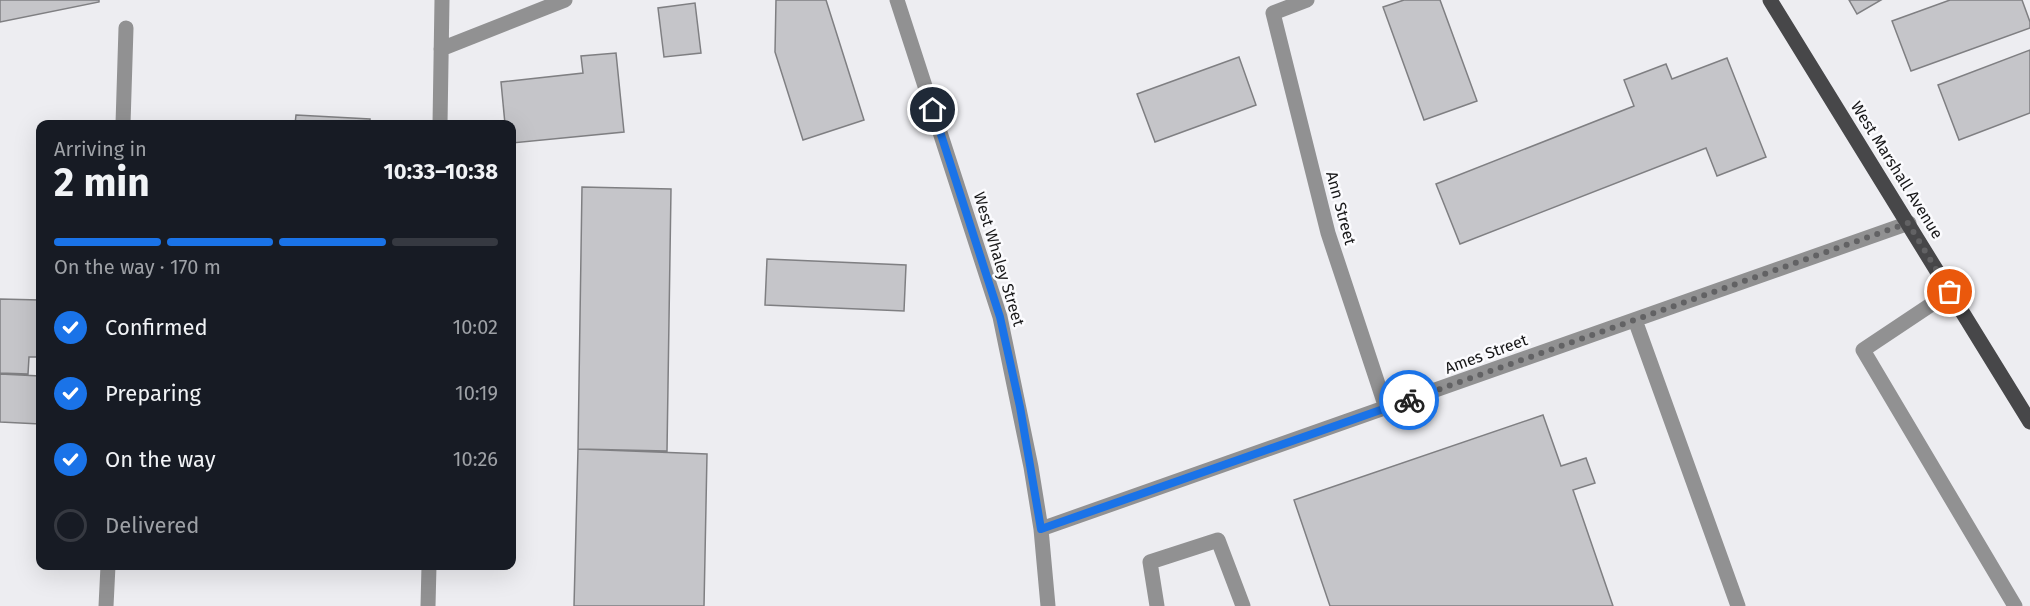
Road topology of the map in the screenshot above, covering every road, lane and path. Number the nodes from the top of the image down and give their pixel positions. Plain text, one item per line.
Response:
1 (442, 0) edge
2 (565, 0) edge
3 (897, 0) edge
4 (1307, 0) edge
5 (1770, 0) edge
6 (126, 28) dead end
7 (441, 49) junction
8 (123, 120) edge
9 (440, 120) edge
10 (1908, 223) junction
11 (1950, 292) junction
12 (1635, 320) junction
13 (1386, 408) junction
14 (2030, 422) edge
15 (1041, 529) junction
16 (108, 570) edge
17 (429, 570) edge
18 (106, 606) edge
19 (428, 606) edge
20 (1048, 606) edge
21 (1157, 606) edge
22 (1243, 606) edge
23 (1738, 606) edge
24 (2015, 606) edge

1 - 7 street
2 - 7 street
3 - 15 street, West Whaley Street
4 - 13 street, Ann Street
5 - 10 main road, West Marshall Avenue
6 - 8 street
7 - 9 street
10 - 11 main road, West Marshall Avenue
10 - 12 street, Ames Street
11 - 14 main road, West Marshall Avenue
11 - 24 street
12 - 13 street, Ames Street
12 - 23 street
13 - 15 street, Ames Street
15 - 20 street, West Whaley Street
16 - 18 street
17 - 19 street
21 - 22 street

